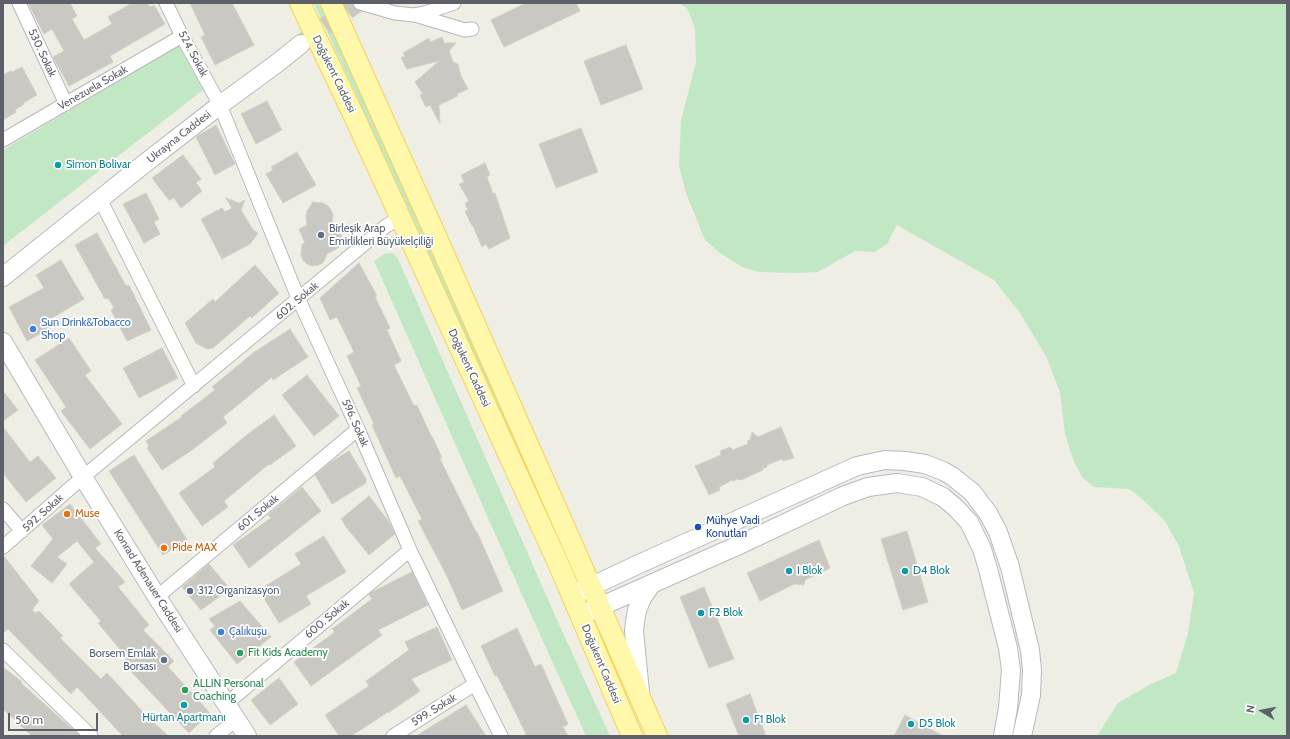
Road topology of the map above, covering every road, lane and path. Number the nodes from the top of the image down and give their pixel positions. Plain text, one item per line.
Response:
1 (19, 3) edge
2 (166, 3) edge
3 (300, 3) edge
4 (331, 3) edge
5 (360, 3) edge
6 (454, 3) edge
7 (414, 15) junction
8 (472, 29) dead end
9 (182, 36) junction
10 (301, 44) tunnel mouth
11 (66, 104) junction
12 (220, 105) junction
13 (3, 140) edge
14 (100, 199) junction
15 (400, 218) junction
16 (3, 277) edge
17 (299, 300) junction
18 (3, 342) edge
19 (194, 386) junction
20 (358, 429) junction
21 (83, 478) junction
22 (3, 509) edge
23 (22, 532) junction
24 (3, 547) edge
25 (410, 550) junction
26 (651, 585) junction
27 (591, 586) junction
28 (571, 596) junction
29 (157, 597) junction
30 (599, 607) junction
31 (580, 616) junction
32 (3, 650) edge
33 (475, 684) junction
34 (640, 701) junction
35 (226, 704) junction
36 (237, 719) junction
37 (91, 736) edge
38 (216, 736) edge
39 (247, 736) edge
40 (393, 736) edge
41 (502, 736) edge
42 (632, 736) edge
43 (657, 736) edge
44 (1003, 736) edge
45 (1022, 736) edge

1 - 11 street, 530. Sokak
2 - 9 street, 524. Sokak
3 - 15 main road, Doğukent Caddesi
4 - 27 main road, Doğukent Caddesi
5 - 7 street
6 - 7 street
7 - 8 street
9 - 11 street, Venezuela Sokak
9 - 12 street, 524. Sokak
10 - 12 main road, Ukrayna Caddesi
11 - 13 street, Venezuela Sokak
12 - 14 main road, Ukrayna Caddesi
12 - 17 street, 596. Sokak
14 - 16 main road, Ukrayna Caddesi
14 - 19 street
15 - 17 street, 602. Sokak
15 - 28 main road, Doğukent Caddesi
17 - 19 street, 602. Sokak
17 - 20 street, 596. Sokak
18 - 21 main road, Konrad Adenauer Caddesi
19 - 21 street, 602. Sokak
20 - 25 street, 596. Sokak
20 - 29 street, 601. Sokak
21 - 23 street, 592. Sokak
21 - 29 main road, Konrad Adenauer Caddesi
22 - 23 street
23 - 24 street, 592. Sokak
25 - 33 street, 596. Sokak
25 - 35 street, 600. Sokak
26 - 30 main road
26 - 34 main road
26 - 44 main road
27 - 28 main road
27 - 30 main road, Doğukent Caddesi
27 - 45 main road
28 - 31 main road, Doğukent Caddesi
29 - 35 main road, Konrad Adenauer Caddesi
30 - 31 main road
30 - 34 main road, Doğukent Caddesi
31 - 42 main road, Doğukent Caddesi
32 - 37 street
33 - 40 street, 599. Sokak
33 - 41 street, 596. Sokak
34 - 43 main road, Doğukent Caddesi
35 - 36 main road, Konrad Adenauer Caddesi
36 - 38 street
36 - 39 main road, Konrad Adenauer Caddesi

